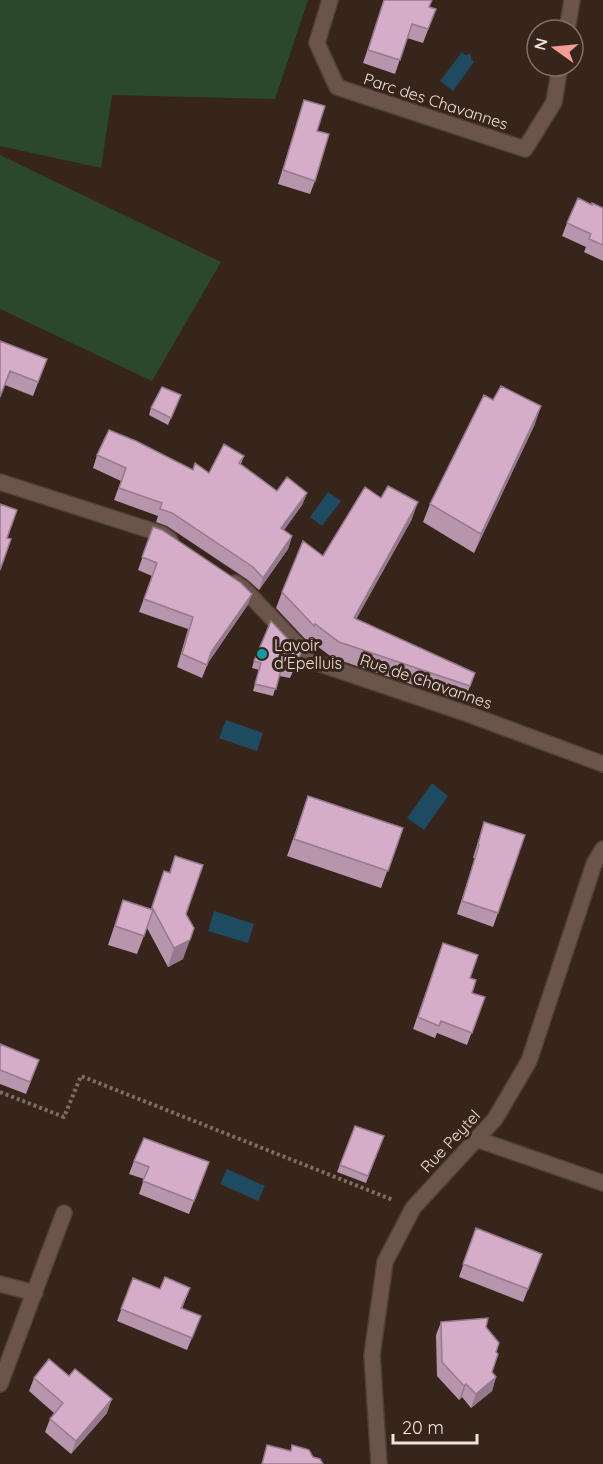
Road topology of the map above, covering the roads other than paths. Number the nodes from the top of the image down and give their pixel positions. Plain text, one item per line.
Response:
1 (330, 0) edge
2 (572, 0) edge
3 (569, 18) edge
4 (558, 78) edge
5 (0, 482) edge
6 (180, 546) edge
7 (225, 576) edge
8 (603, 764) edge
9 (603, 849) edge
10 (476, 1139) junction
11 (603, 1183) edge
12 (64, 1212) dead end
13 (0, 1284) edge
14 (34, 1293) junction
15 (0, 1384) edge
16 (379, 1464) edge

1 - 4 street, Parc des Chavannes
2 - 3 street
5 - 6 street
7 - 8 street, Rue de Chavannes
9 - 10 street, Rue Peytel
10 - 11 street
10 - 16 street, Rue Peytel
12 - 14 street
13 - 14 street
14 - 15 street

